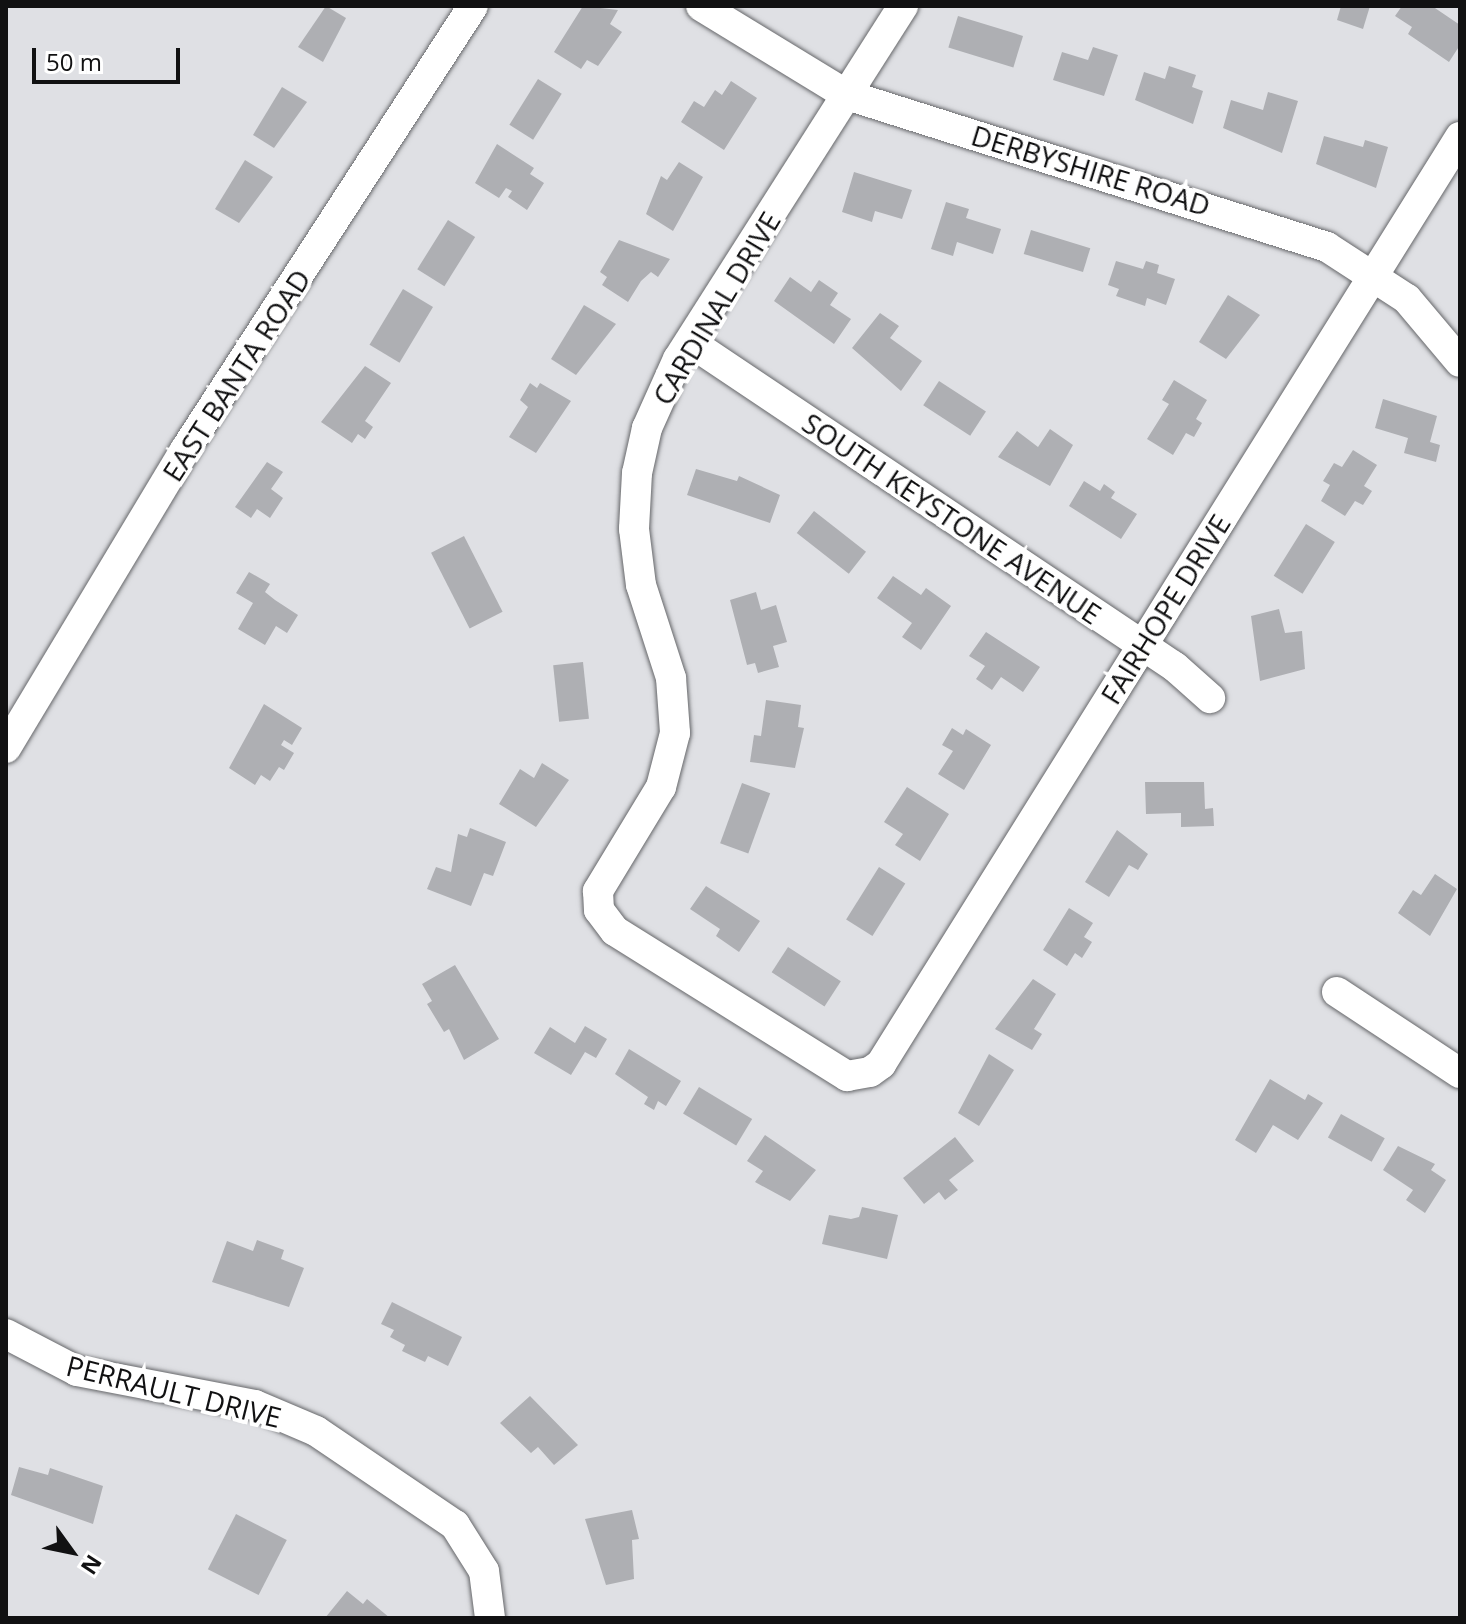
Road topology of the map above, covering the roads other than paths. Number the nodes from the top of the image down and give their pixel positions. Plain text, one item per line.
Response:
1 (473, 6) edge
2 (701, 6) edge
3 (903, 6) edge
4 (847, 95) junction
5 (1460, 137) edge
6 (1374, 275) junction
7 (690, 342) junction
8 (1460, 362) edge
9 (1143, 646) junction
10 (1210, 698) dead end
11 (6, 748) edge
12 (1337, 992) dead end
13 (1460, 1073) edge
14 (864, 1074) joint
15 (6, 1334) edge
16 (490, 1618) edge

1 - 11 street, EAST BANTA ROAD
2 - 4 street, DERBYSHIRE ROAD
3 - 4 street, CARDINAL DRIVE
4 - 6 street, DERBYSHIRE ROAD
4 - 7 street, CARDINAL DRIVE
5 - 6 street, FAIRHOPE DRIVE
6 - 8 street, DERBYSHIRE ROAD
6 - 9 street, FAIRHOPE DRIVE
7 - 9 street, SOUTH KEYSTONE AVENUE
7 - 14 street, CARDINAL DRIVE
9 - 10 street, SOUTH KEYSTONE AVENUE
9 - 14 street, FAIRHOPE DRIVE
12 - 13 street
15 - 16 street, PERRAULT DRIVE

